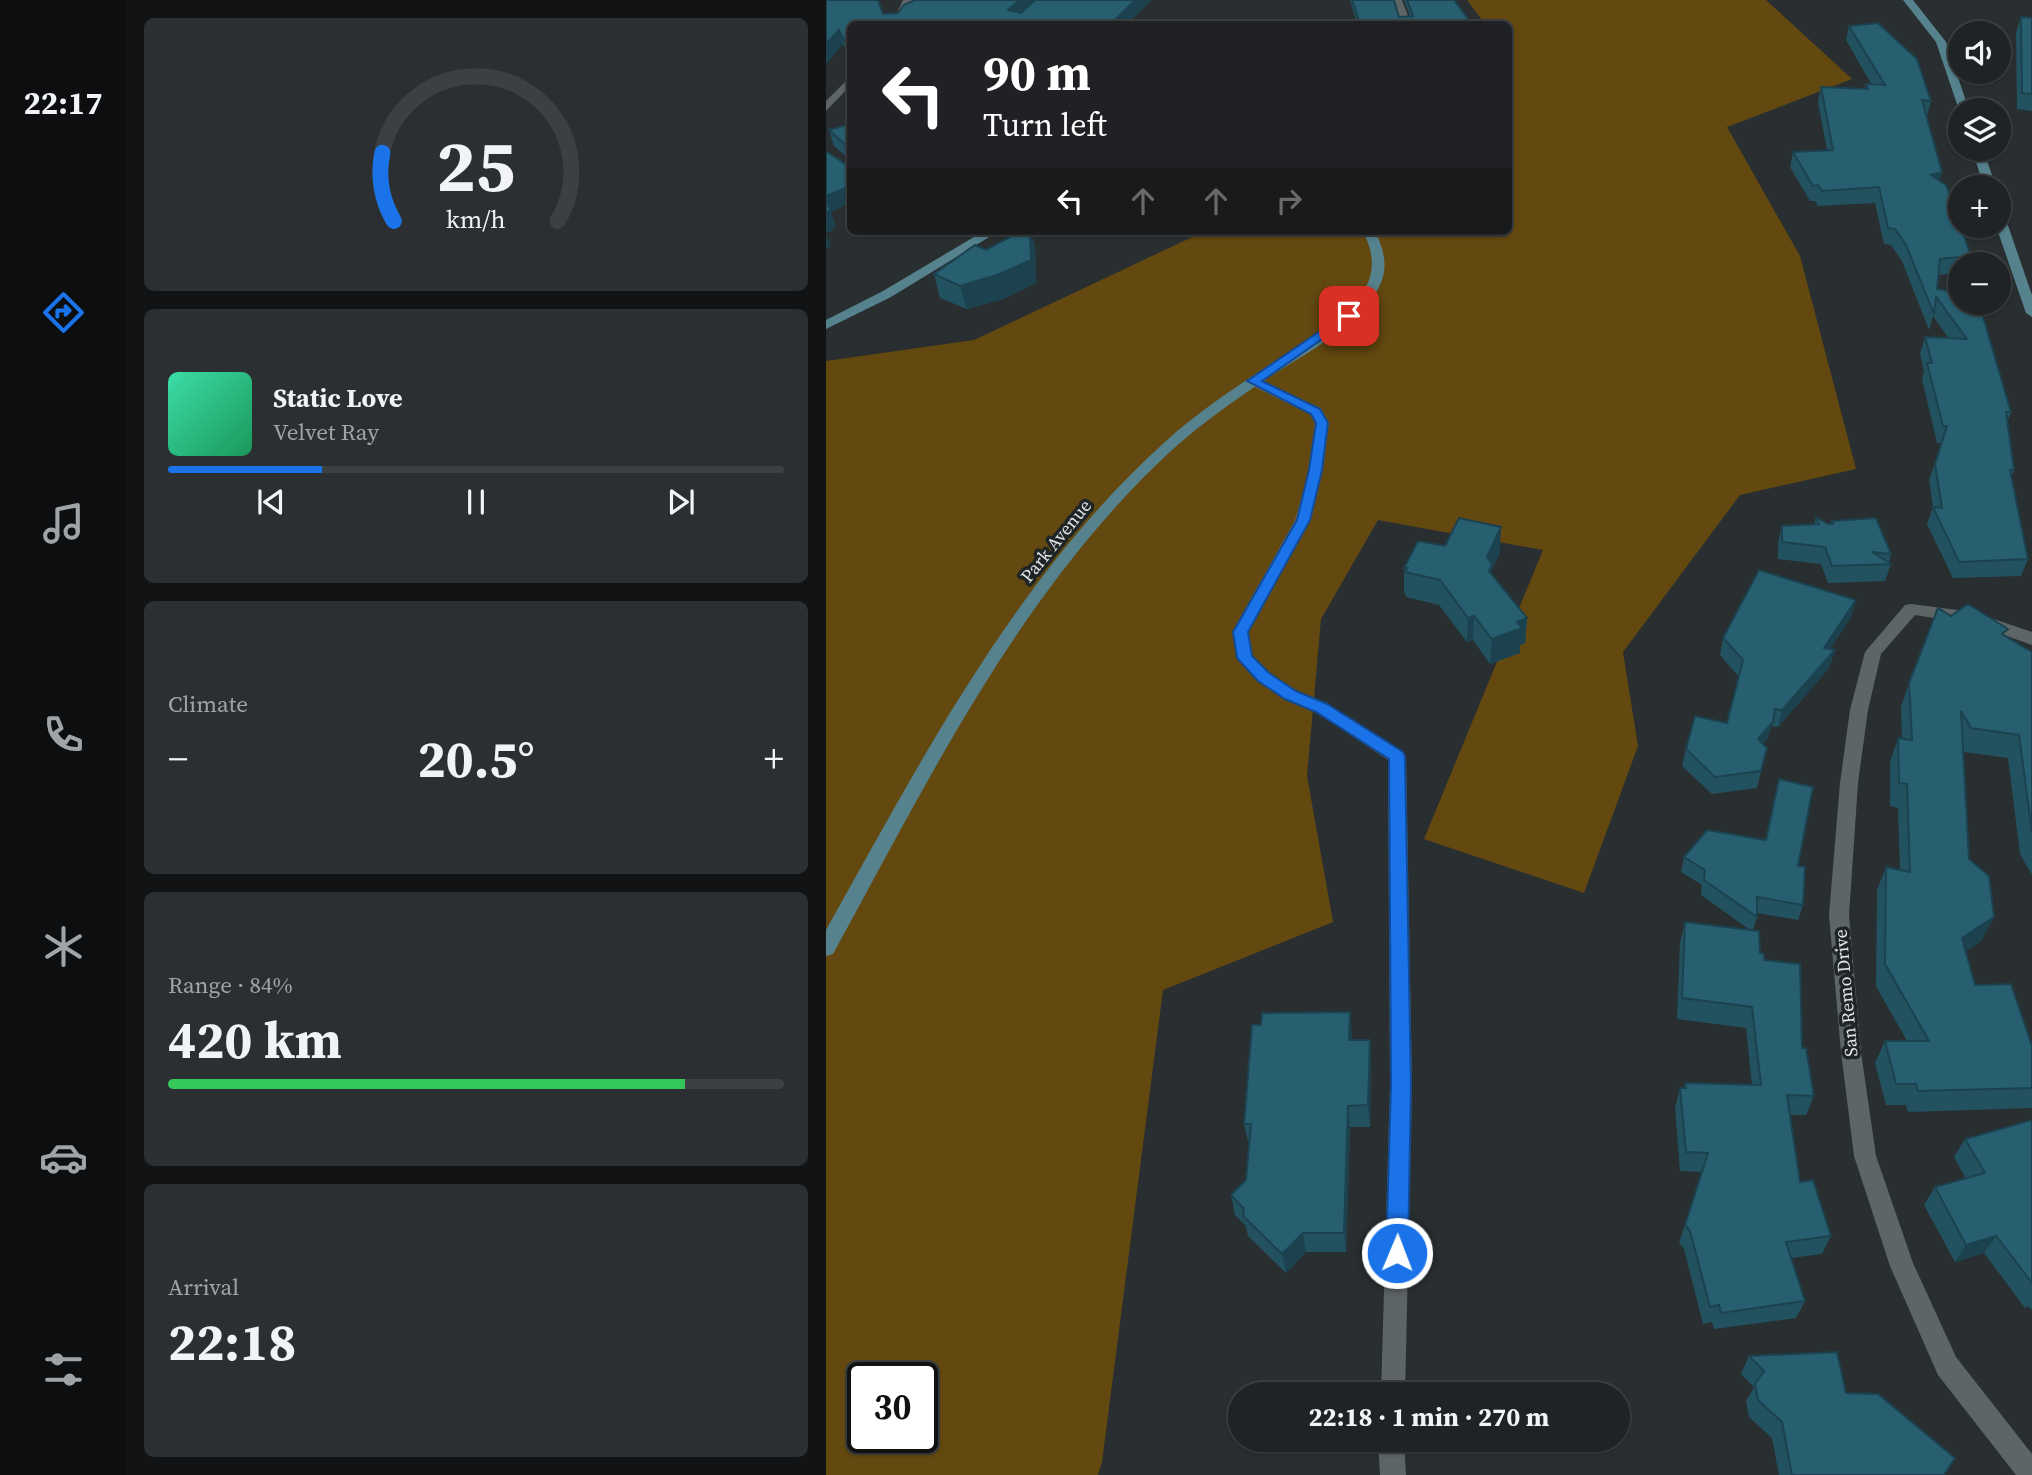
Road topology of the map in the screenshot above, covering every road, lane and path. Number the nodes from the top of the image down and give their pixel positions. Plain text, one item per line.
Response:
1 (908, 0) edge
2 (1397, 0) edge
3 (1908, 0) edge
4 (898, 21) edge
5 (1405, 21) edge
6 (847, 85) edge
7 (1960, 98) edge
8 (826, 108) edge
9 (986, 235) edge
10 (1371, 235) edge
11 (2006, 238) edge
12 (2032, 313) edge
13 (826, 325) edge
14 (1253, 381) junction
15 (2032, 639) edge
16 (826, 948) edge
17 (1393, 1382) edge
18 (1392, 1452) edge
19 (1393, 1475) edge
20 (2032, 1475) edge

1 - 4 street
2 - 5 street
3 - 7 main road
6 - 8 street
9 - 13 main road
10 - 14 main road, Park Avenue
11 - 12 main road
14 - 16 main road, Park Avenue
14 - 17 street
15 - 20 street, San Remo Drive
18 - 19 street

